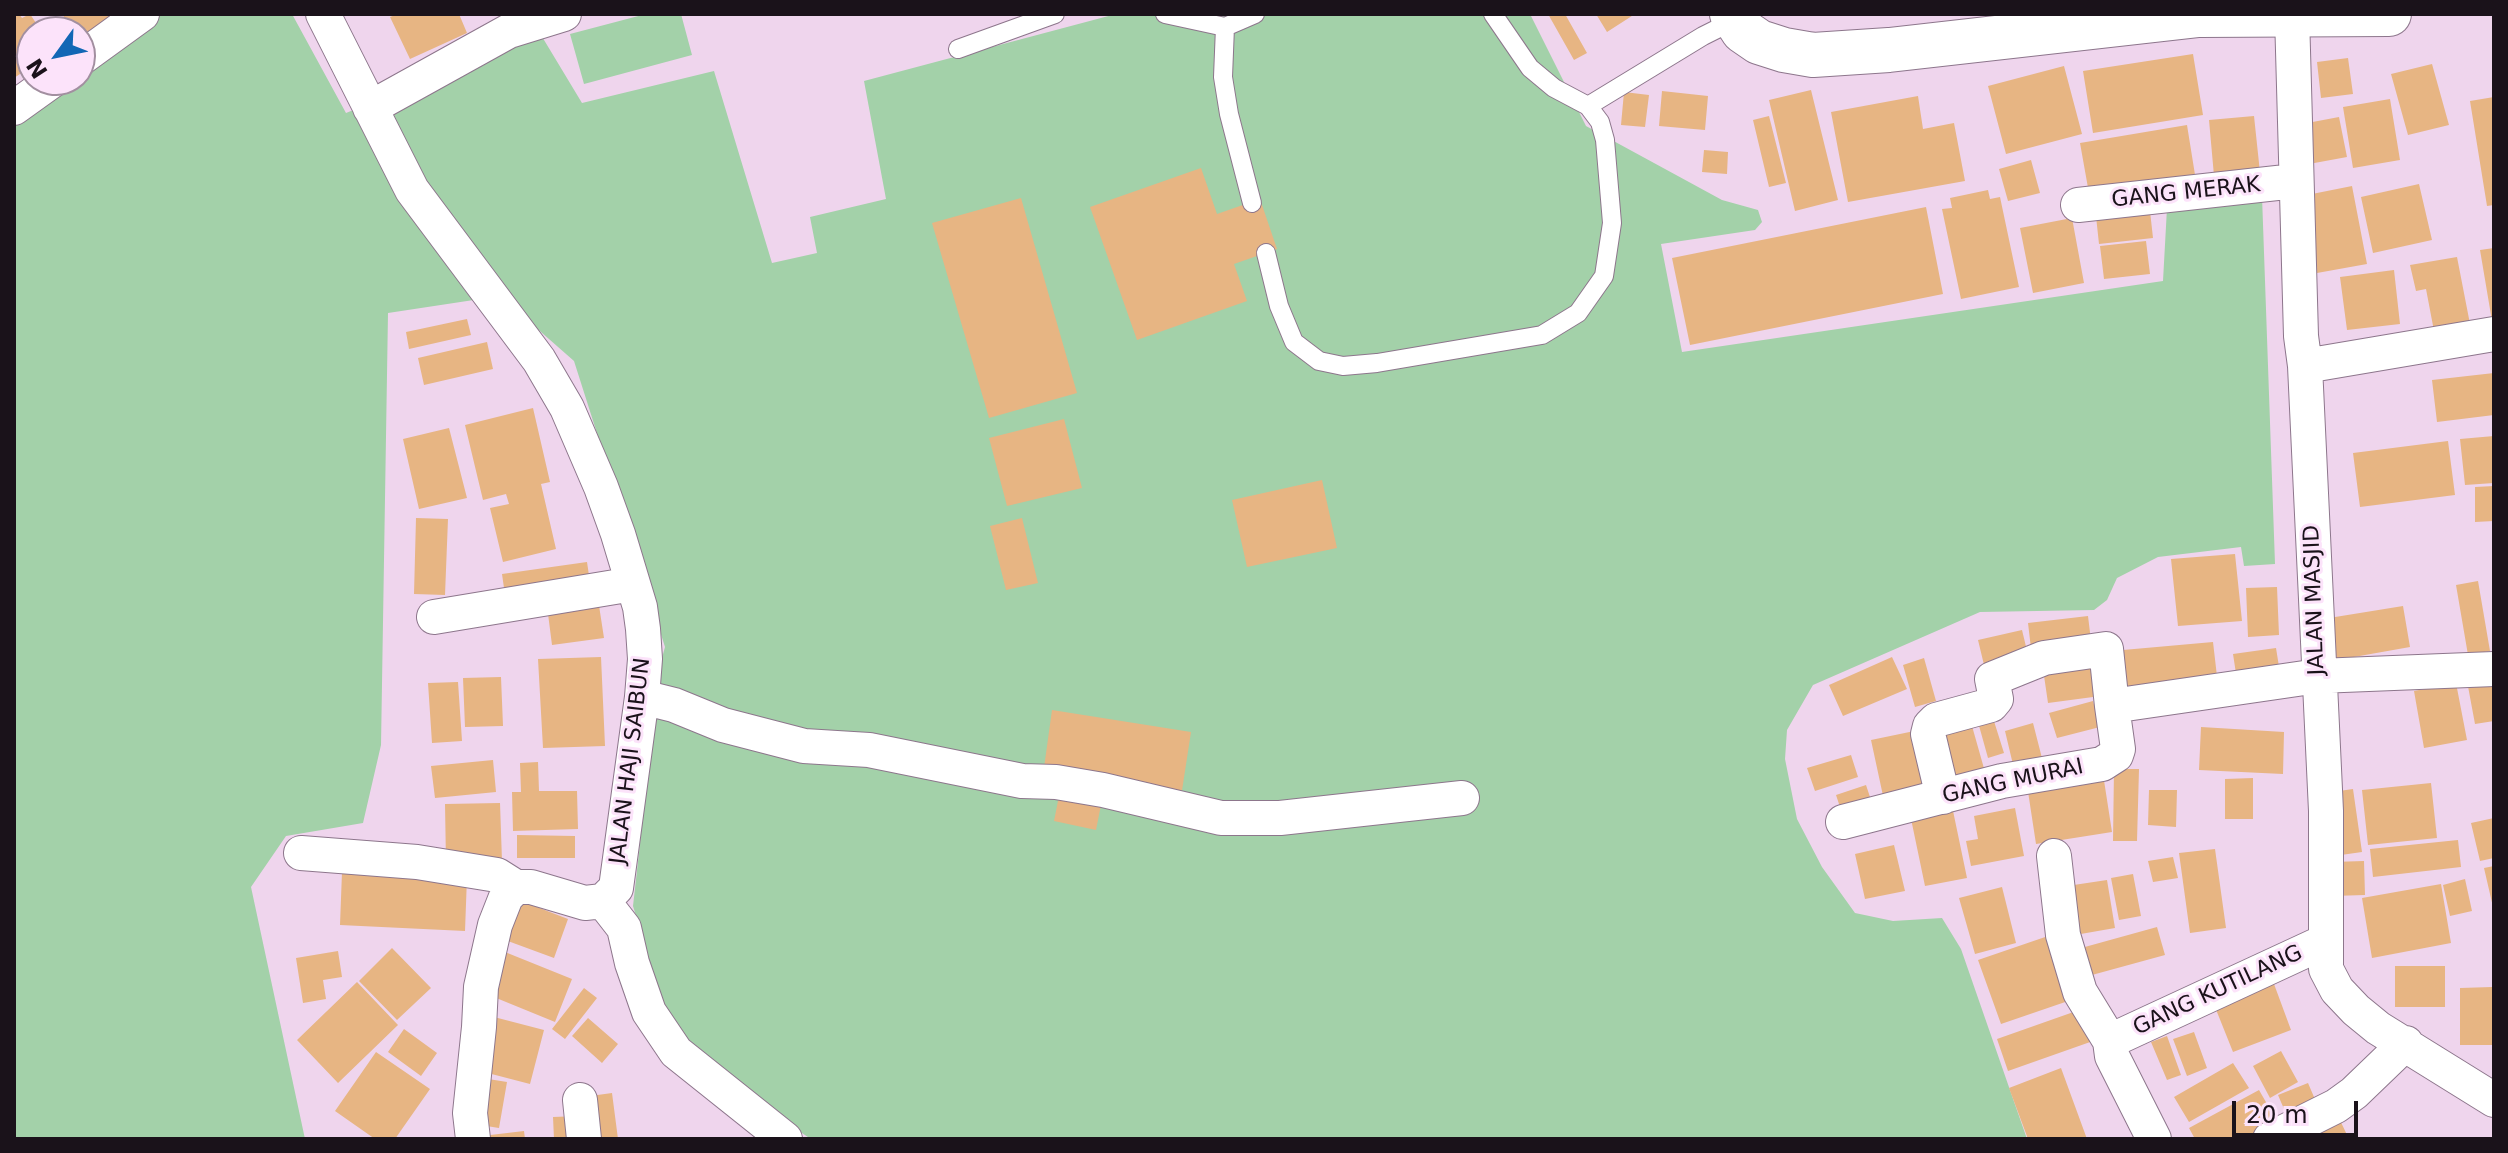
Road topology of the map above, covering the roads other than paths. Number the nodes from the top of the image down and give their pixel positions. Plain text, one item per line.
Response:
1 (142, 14) edge
2 (323, 14) edge
3 (564, 14) edge
4 (1055, 14) edge
5 (1165, 14) edge
6 (1255, 14) edge
7 (1493, 14) edge
8 (2389, 14) edge
9 (2313, 15) edge
10 (1734, 17) edge
11 (2147, 17) edge
12 (2058, 22) edge
13 (1225, 27) junction
14 (96, 47) edge
15 (958, 49) dead end
16 (31, 96) edge
17 (1588, 106) junction
18 (14, 108) edge
19 (370, 108) junction
20 (2295, 181) junction
21 (1252, 203) dead end
22 (2078, 205) dead end
23 (1266, 253) dead end
24 (2494, 334) edge
25 (2305, 366) junction
26 (633, 584) junction
27 (434, 617) dead end
28 (2494, 669) edge
29 (2318, 676) junction
30 (642, 697) junction
31 (2112, 706) junction
32 (1943, 797) junction
33 (1462, 798) dead end
34 (1843, 822) dead end
35 (301, 853) dead end
36 (2054, 856) dead end
37 (516, 887) junction
38 (603, 901) junction
39 (2326, 941) junction
40 (2110, 1041) junction
41 (2406, 1043) junction
42 (580, 1100) dead end
43 (2494, 1100) edge
44 (473, 1139) edge
45 (584, 1139) edge
46 (785, 1139) edge
47 (2154, 1139) edge
48 (2270, 1139) edge

1 - 14 street
2 - 19 street, JALAN HAJI SAIBUN
3 - 19 street
4 - 15 lane
5 - 13 lane
6 - 13 lane
7 - 17 lane
8 - 9 street
9 - 11 street
9 - 20 street, JALAN MASJID
10 - 12 street
10 - 17 lane
11 - 12 street
13 - 21 lane
16 - 18 street
17 - 23 lane
19 - 26 street, JALAN HAJI SAIBUN
20 - 22 street, GANG MERAK
20 - 25 street, JALAN MASJID
24 - 25 street
25 - 29 street, JALAN MASJID
26 - 27 street
26 - 30 street, JALAN HAJI SAIBUN
28 - 29 street
29 - 31 street
29 - 39 street, JALAN MASJID
30 - 33 street
30 - 38 street, JALAN HAJI SAIBUN
31 - 32 street, GANG MURAI
31 - 32 street
32 - 34 street, GANG MURAI
35 - 37 street
36 - 40 street
37 - 38 street
37 - 44 street
38 - 46 street
39 - 40 street, GANG KUTILANG
39 - 41 street, JALAN MASJID
40 - 47 street
41 - 43 street, JALAN MASJID
41 - 48 street
42 - 45 street

